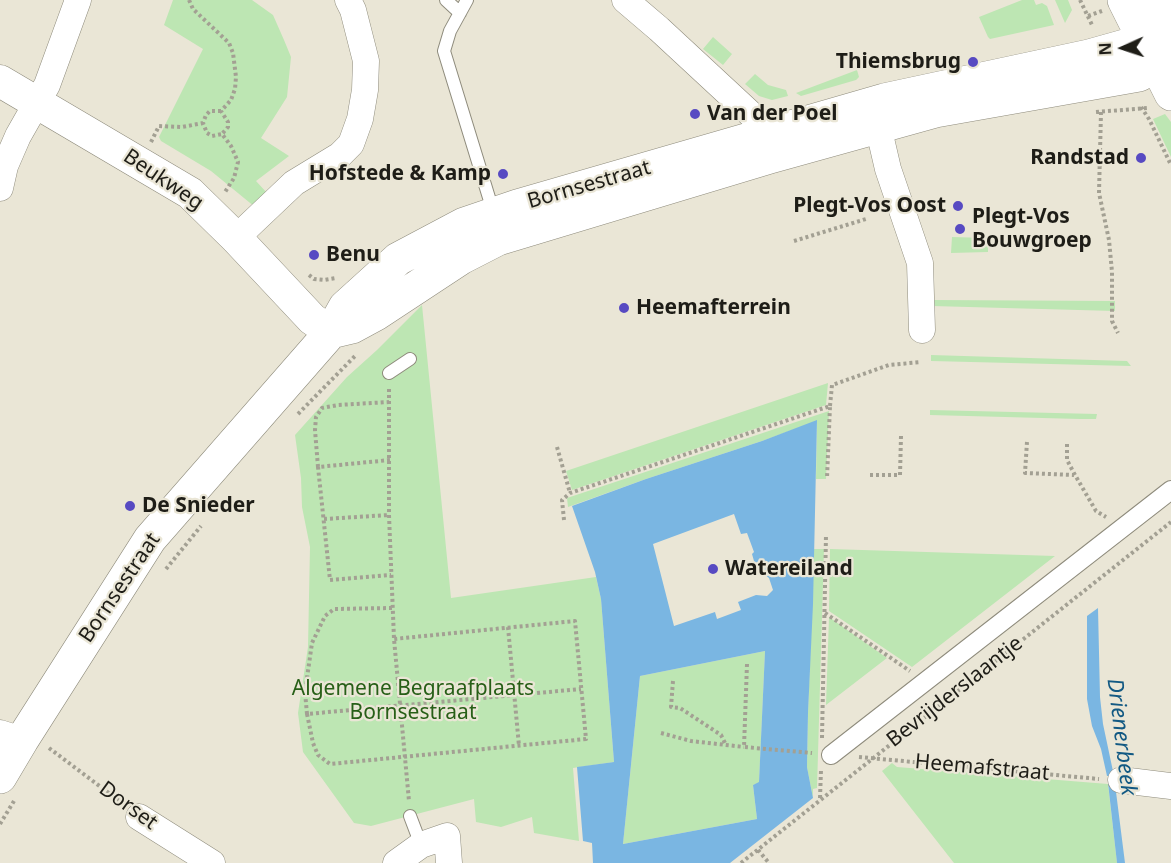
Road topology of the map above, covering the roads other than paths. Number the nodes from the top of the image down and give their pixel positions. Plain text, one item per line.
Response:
1 (78, 0) edge
2 (348, 0) edge
3 (446, 0) edge
4 (467, 0) edge
5 (625, 0) edge
6 (1124, 0) edge
7 (1153, 0) edge
8 (460, 13) junction
9 (1163, 41) edge
10 (0, 81) edge
11 (1171, 94) edge
12 (37, 102) junction
13 (881, 113) junction
14 (824, 130) junction
15 (766, 146) junction
16 (0, 188) edge
17 (590, 198) dead end
18 (548, 210) dead end
19 (510, 218) junction
20 (236, 238) junction
21 (374, 299) junction
22 (922, 330) dead end
23 (331, 332) junction
24 (410, 359) dead end
25 (389, 373) road end
26 (1171, 490) edge
27 (23, 739) edge
28 (825, 754) road end
29 (1121, 780) dead end
30 (1171, 786) edge
31 (8, 787) edge
32 (410, 816) road end
33 (139, 817) road end
34 (421, 845) junction
35 (212, 863) edge
36 (396, 863) edge
37 (448, 863) edge

1 - 12 street
2 - 20 street
3 - 8 lane
4 - 8 lane
5 - 15 street
6 - 9 main road
7 - 9 main road
8 - 19 lane
9 - 11 main road
9 - 13 main road, Bornsestraat
10 - 12 street, Beukweg
12 - 16 street
12 - 20 street, Beukweg
13 - 14 lane, Bornsestraat
13 - 14 lane, Bornsestraat
13 - 15 main road, Bornsestraat
13 - 22 street
14 - 15 lane, Bornsestraat
15 - 17 lane, Bornsestraat
15 - 19 main road, Bornsestraat
15 - 21 main road, Bornsestraat
18 - 19 lane, Bornsestraat
19 - 21 main road, Bornsestraat
20 - 23 street, Beukweg
21 - 23 main road, Bornsestraat
23 - 27 main road, Bornsestraat
24 - 25 lane
26 - 28 street, Bevrijderslaantje
27 - 31 main road, Bornsestraat
29 - 30 street
32 - 34 lane
33 - 35 street, Dorset
34 - 36 street
34 - 37 street

